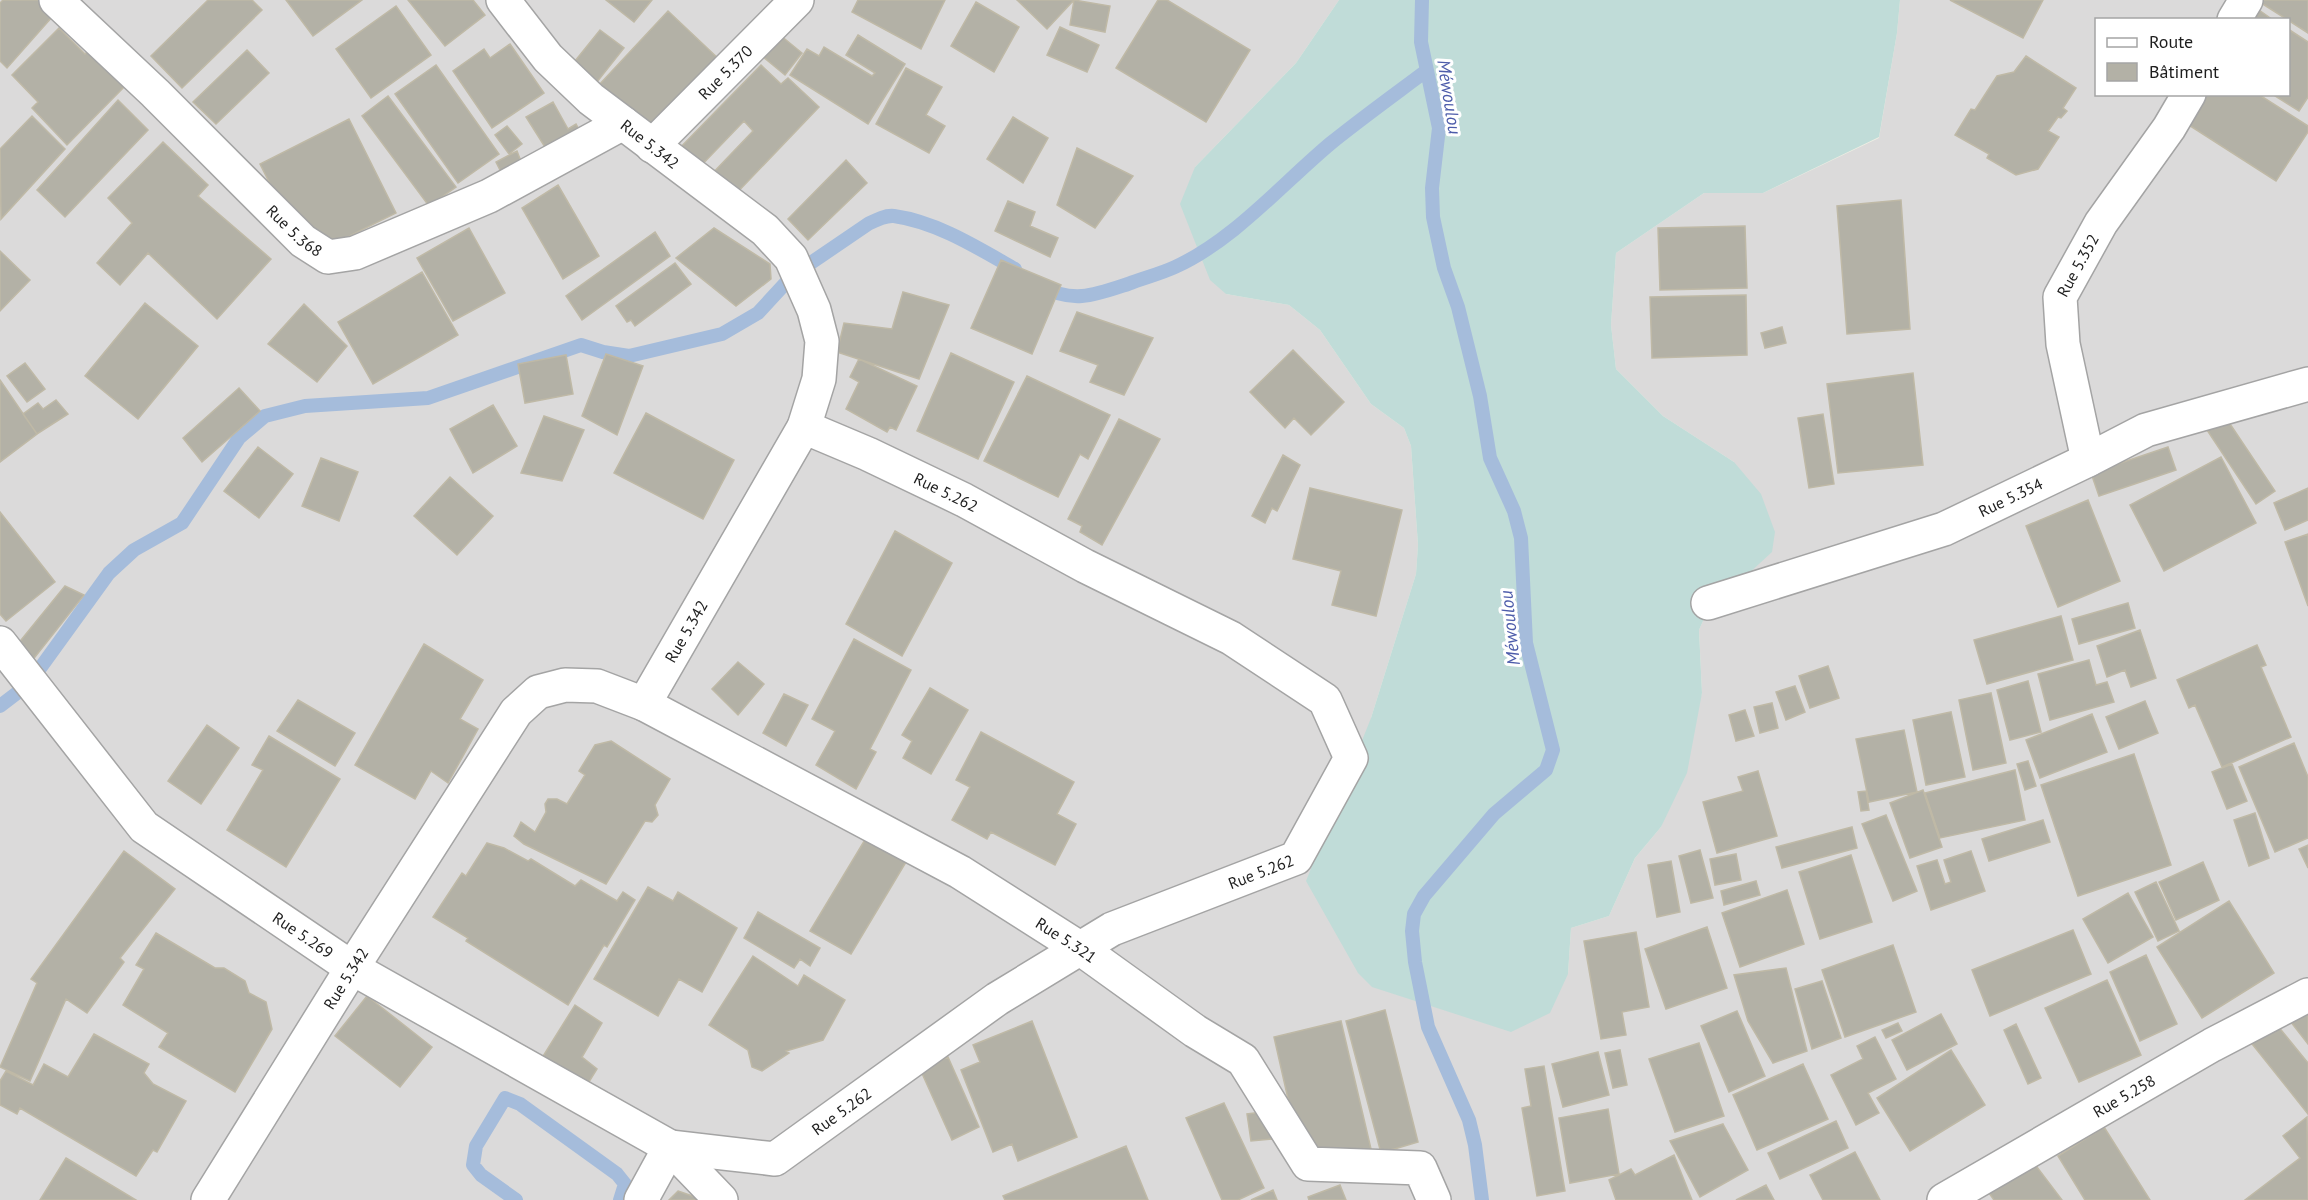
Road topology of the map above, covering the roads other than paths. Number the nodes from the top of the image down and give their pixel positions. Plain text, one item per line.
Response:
1 (56, 0) edge
2 (503, 0) edge
3 (797, 0) edge
4 (2246, 0) edge
5 (2235, 18) edge
6 (2188, 96) edge
7 (623, 123) junction
8 (652, 146) junction
9 (2308, 384) edge
10 (804, 427) junction
11 (2088, 460) junction
12 (1708, 603) dead end
13 (0, 643) edge
14 (645, 704) junction
15 (1080, 949) junction
16 (352, 968) junction
17 (2308, 995) edge
18 (670, 1147) junction
19 (208, 1200) edge
20 (641, 1200) edge
21 (721, 1200) edge
22 (1434, 1200) edge
23 (1944, 1200) edge

1 - 7 street, Rue 5.368
2 - 7 street, Rue 5.342
3 - 8 street, Rue 5.370
4 - 5 street
6 - 11 street, Rue 5.352
7 - 8 street, Rue 5.342
8 - 10 street, Rue 5.342
9 - 11 street, Rue 5.354
10 - 14 street, Rue 5.342
10 - 15 street, Rue 5.262
11 - 12 street, Rue 5.354
13 - 16 street, Rue 5.269
14 - 15 street, Rue 5.321
14 - 16 street, Rue 5.342
15 - 18 street, Rue 5.262
15 - 22 street, Rue 5.321
16 - 18 street, Rue 5.269
16 - 19 street, Rue 5.342
17 - 23 street, Rue 5.258
18 - 20 street
18 - 21 street, Rue 5.269

